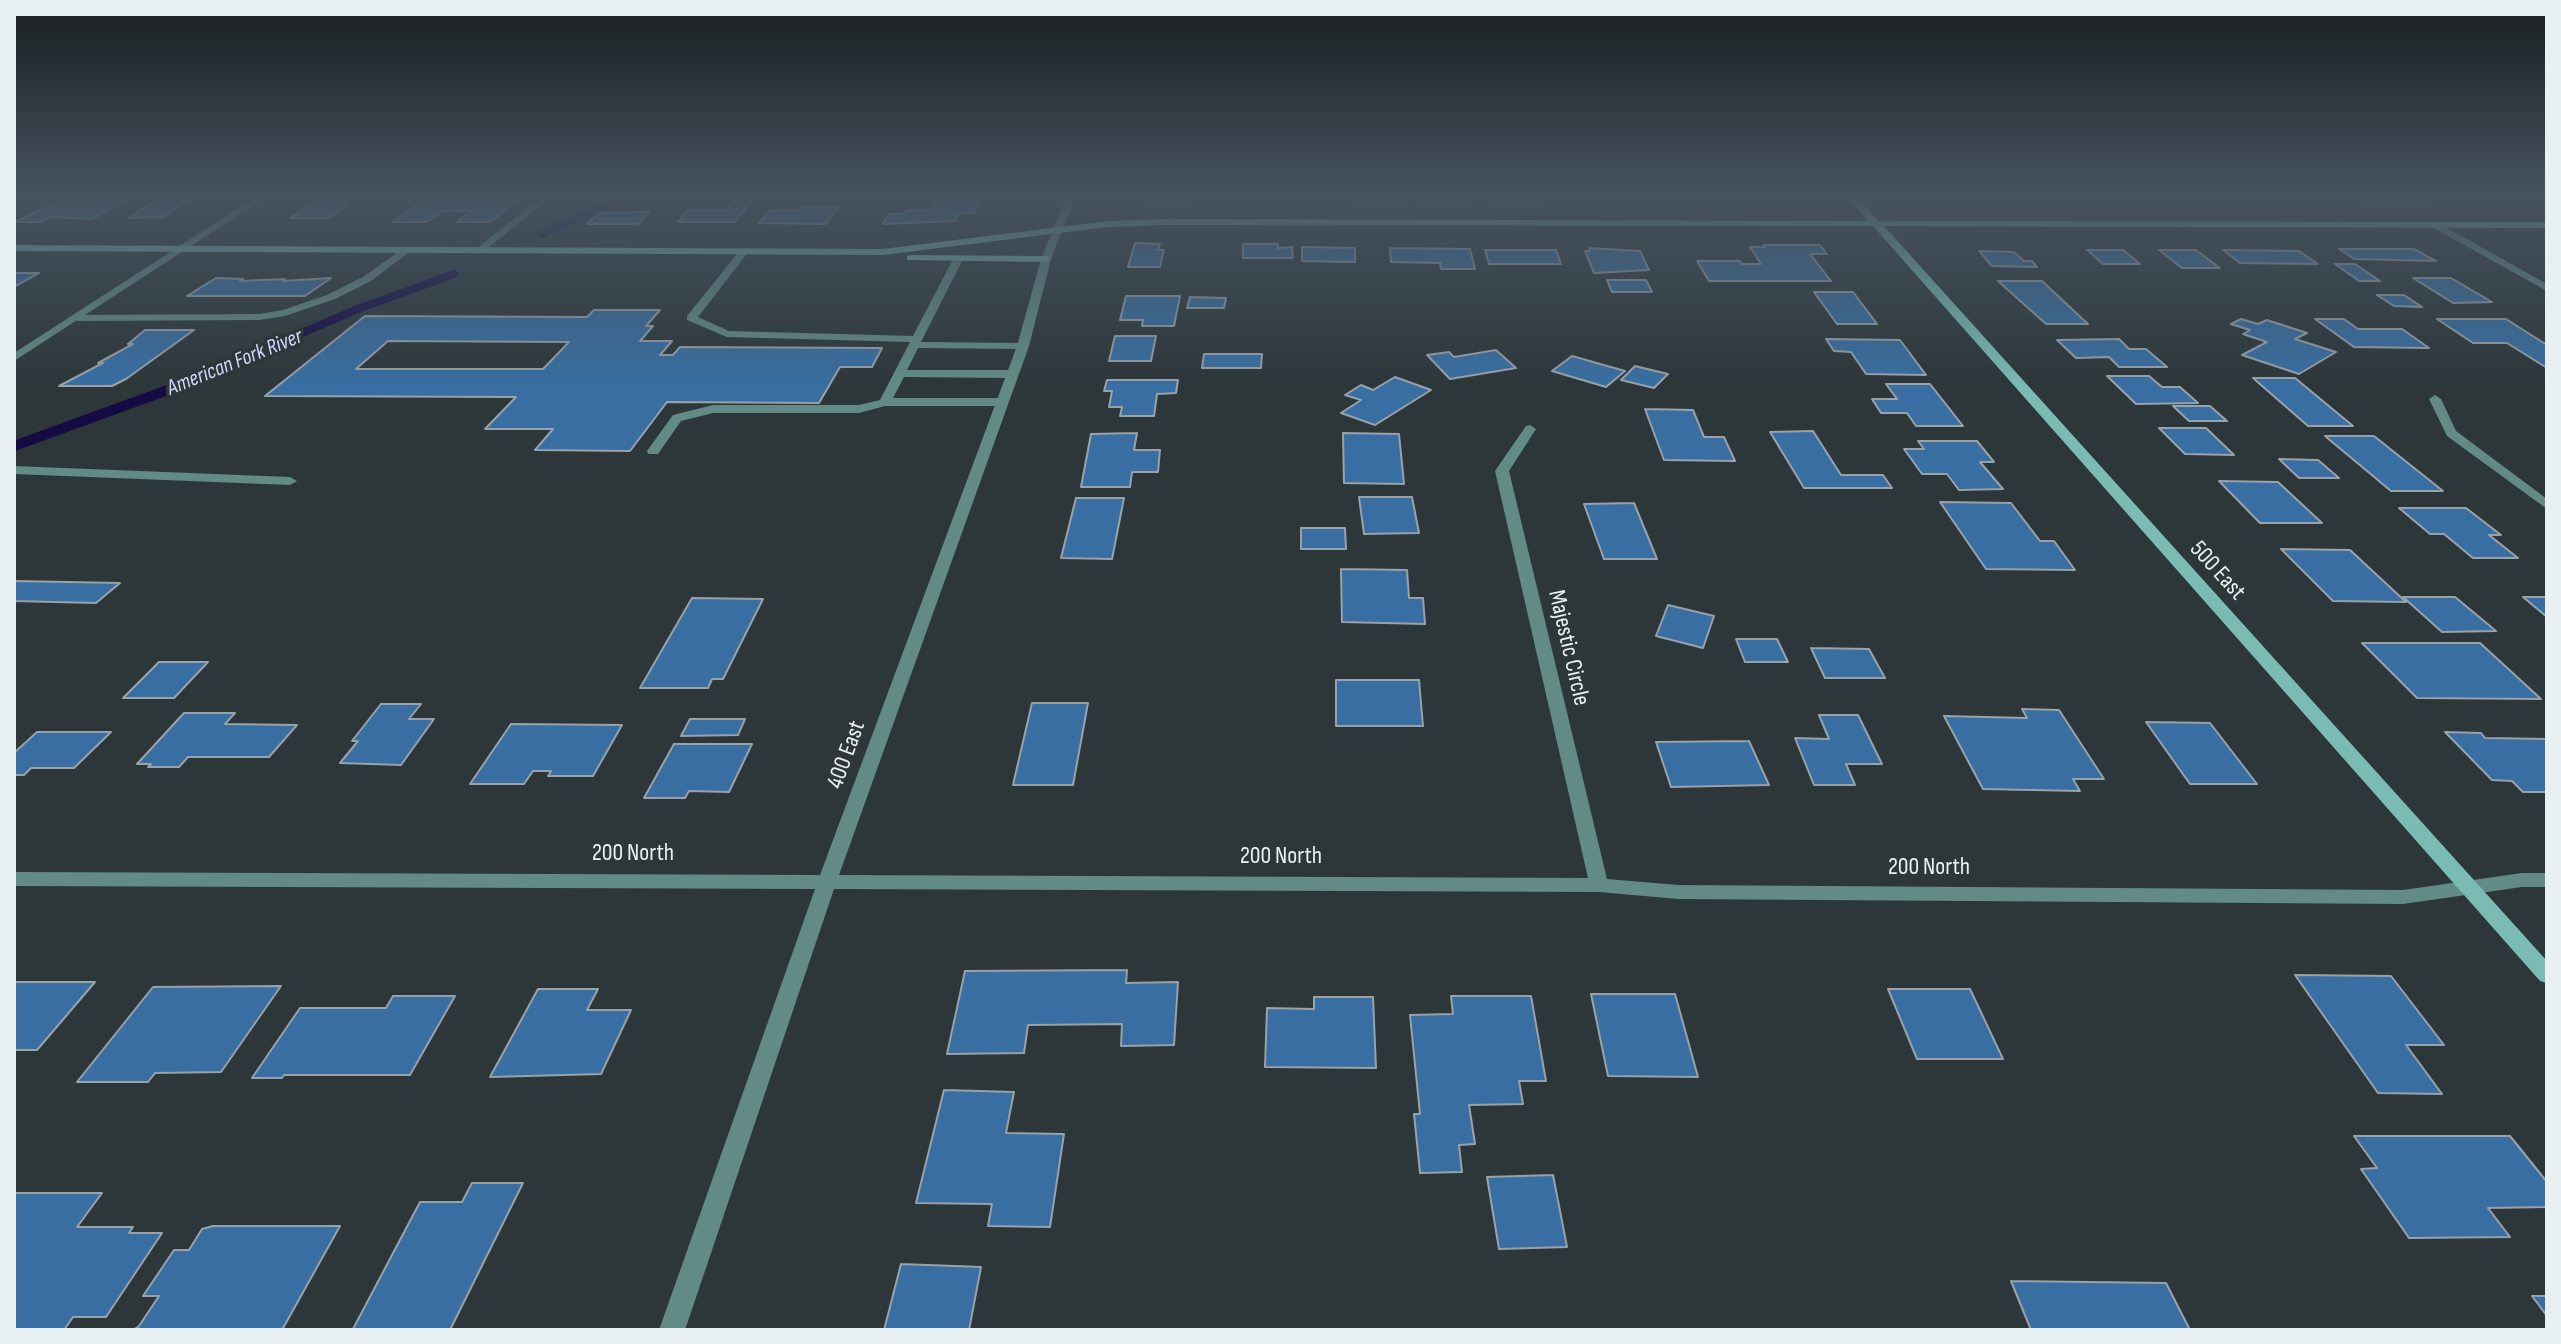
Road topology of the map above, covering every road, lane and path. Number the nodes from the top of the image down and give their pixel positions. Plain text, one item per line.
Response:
1 (164, 261) edge
2 (392, 261) edge
3 (736, 261) edge
4 (957, 261) edge
5 (1046, 261) edge
6 (1910, 261) edge
7 (2499, 261) edge
8 (2547, 288) edge
9 (78, 318) junction
10 (915, 342) junction
11 (1023, 346) junction
12 (14, 358) edge
13 (900, 373) junction
14 (1012, 374) junction
15 (2435, 399) dead end
16 (885, 402) junction
17 (1002, 402) junction
18 (1530, 429) dead end
19 (653, 451) dead end
20 (14, 470) edge
21 (290, 481) dead end
22 (2547, 505) edge
23 (14, 879) edge
24 (829, 880) junction
25 (2547, 880) edge
26 (1599, 885) junction
27 (2470, 888) junction
28 (2547, 975) edge
29 (672, 1330) edge

1 - 9 street
2 - 9 street
3 - 10 street
4 - 10 street
5 - 11 street, 400 East
6 - 27 street, 500 East
7 - 8 street
9 - 12 street
10 - 11 street
10 - 13 street
11 - 14 street, 400 East
13 - 14 street
13 - 16 street
14 - 17 street, 400 East
15 - 22 street
16 - 17 street
16 - 19 street
17 - 24 street, 400 East
18 - 26 street, Majestic Circle
20 - 21 street
23 - 24 street, 200 North
24 - 26 street, 200 North
24 - 29 street, 400 East
25 - 27 street, 200 North
26 - 27 street, 200 North
27 - 28 street, 500 East

